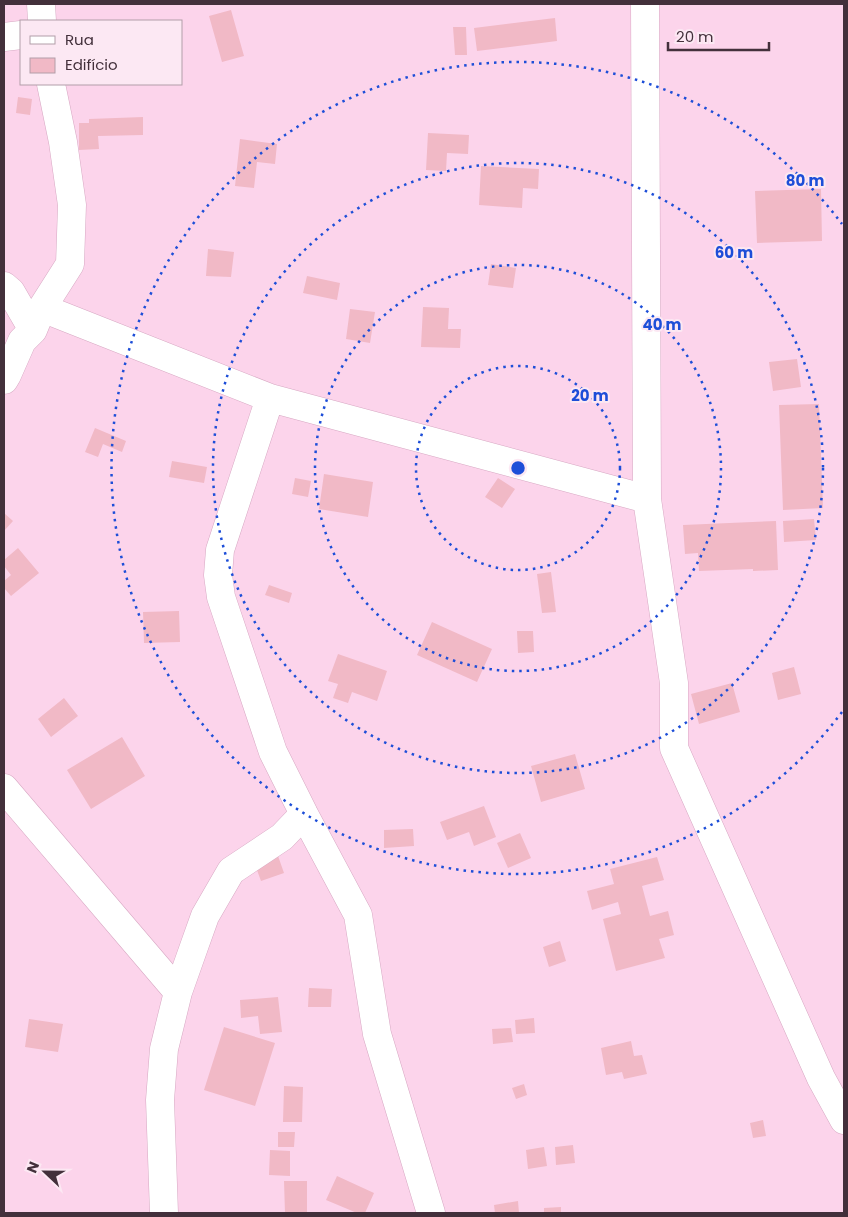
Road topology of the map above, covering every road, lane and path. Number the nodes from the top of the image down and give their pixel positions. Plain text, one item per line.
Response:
1 (41, 4) edge
2 (645, 4) edge
3 (42, 20) edge
4 (20, 35) edge
5 (4, 37) edge
6 (51, 85) edge
7 (4, 286) edge
8 (38, 319) junction
9 (4, 380) edge
10 (270, 398) junction
11 (647, 499) junction
12 (4, 788) edge
13 (304, 814) junction
14 (178, 992) junction
15 (844, 1120) edge
16 (164, 1213) edge
17 (431, 1213) edge

1 - 3 street
2 - 11 street
4 - 5 street
6 - 8 street
7 - 8 street
8 - 9 street
8 - 10 street
10 - 11 street
10 - 13 street
11 - 15 street
12 - 14 street
13 - 14 street
13 - 17 street
14 - 16 street

